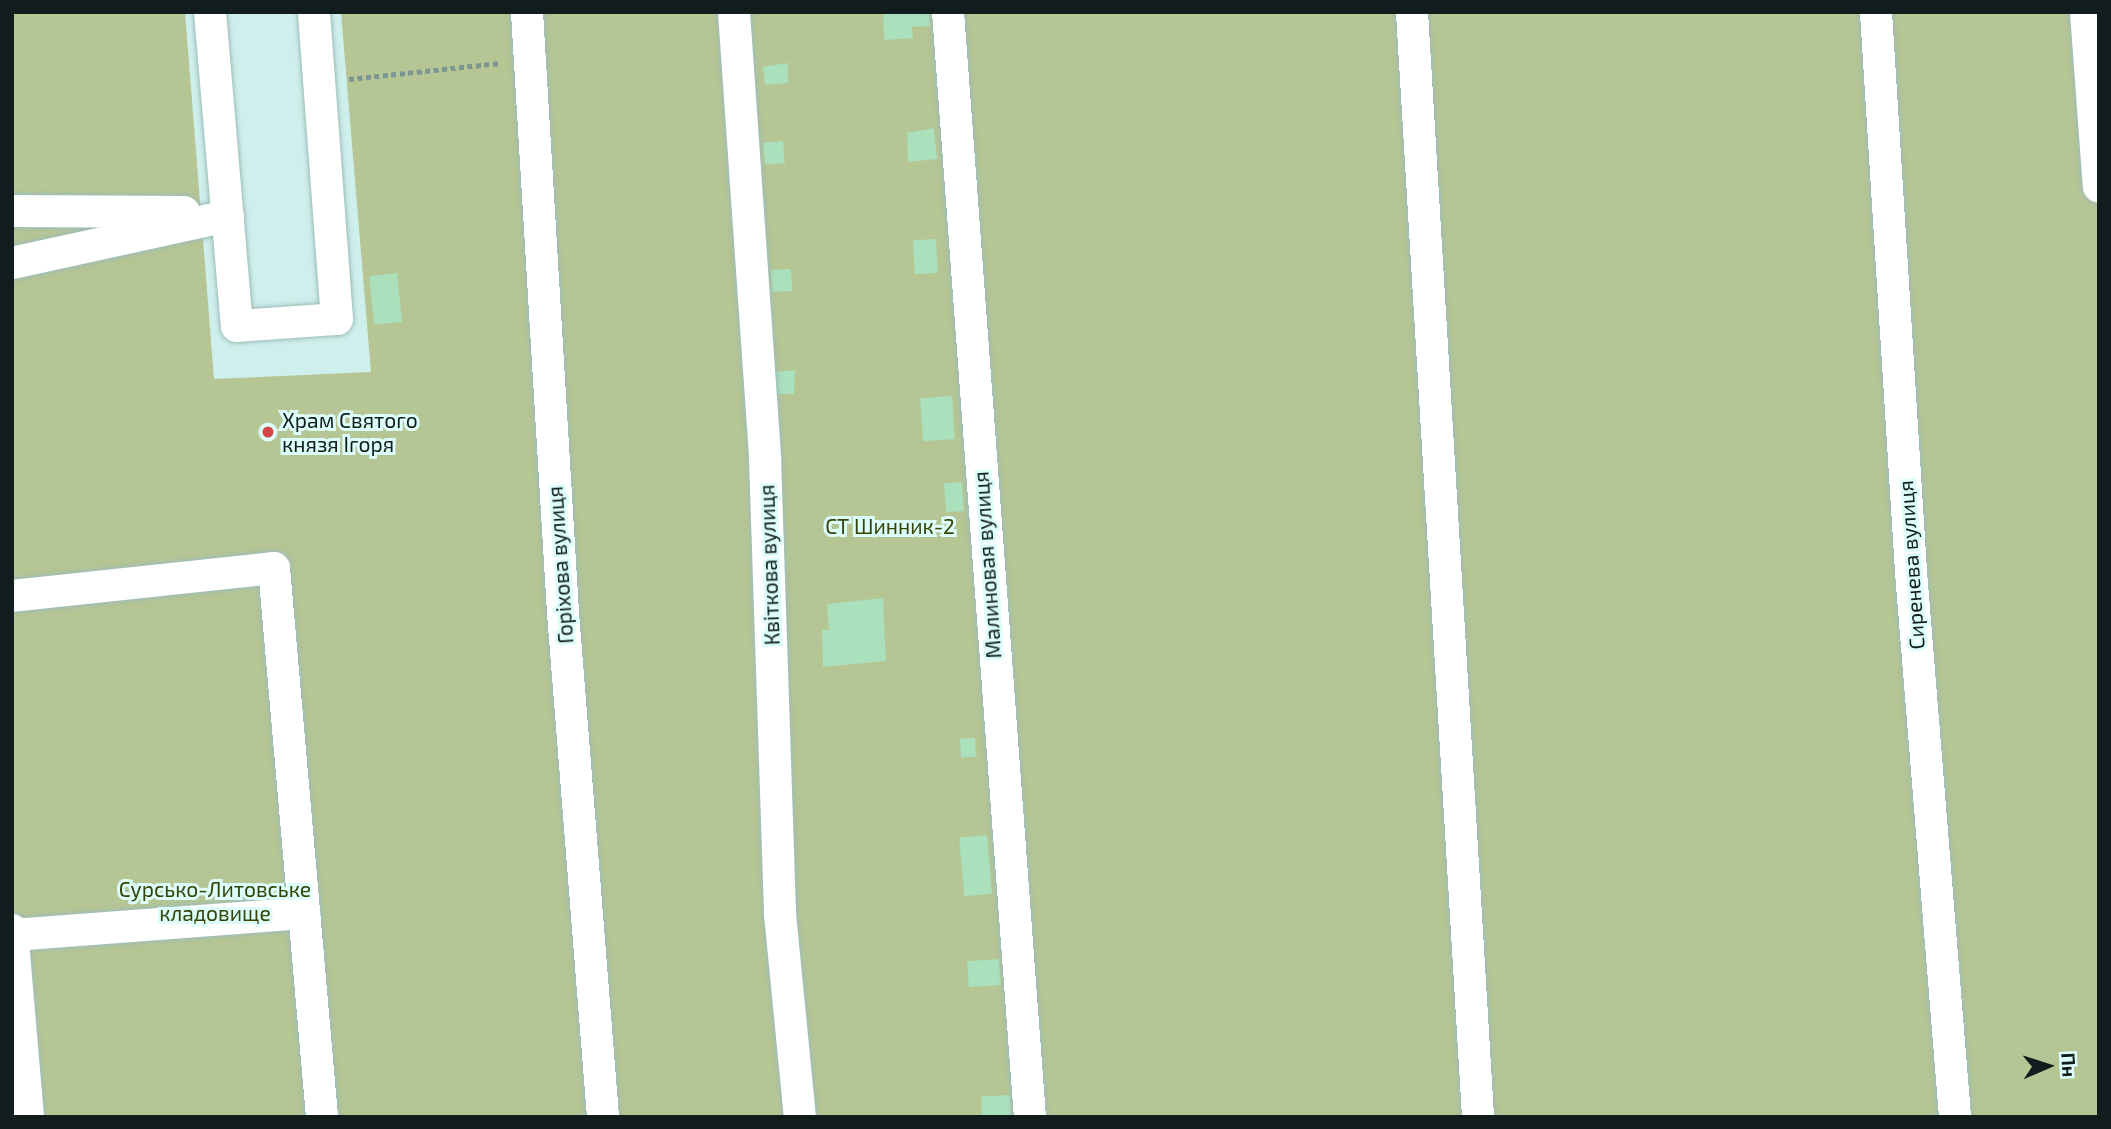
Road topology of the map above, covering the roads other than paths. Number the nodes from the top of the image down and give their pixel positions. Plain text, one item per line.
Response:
1 (210, 12) edge
2 (314, 12) edge
3 (527, 12) edge
4 (734, 12) edge
5 (948, 12) edge
6 (1412, 12) edge
7 (1877, 12) edge
8 (2086, 12) edge
9 (2099, 187) edge
10 (12, 211) edge
11 (228, 216) junction
12 (12, 263) edge
13 (12, 596) edge
14 (304, 913) junction
15 (12, 933) edge
16 (28, 1117) edge
17 (322, 1117) edge
18 (603, 1117) edge
19 (800, 1117) edge
20 (1030, 1117) edge
21 (1478, 1117) edge
22 (1955, 1117) edge

1 - 11 street
2 - 11 street
3 - 18 street, Горіхова вулиця
4 - 19 street, Квіткова вулиця
5 - 20 street, Малиновая вулиця
6 - 21 street
7 - 22 street, Сиренева вулиця
8 - 9 street
10 - 11 street
11 - 12 street
13 - 14 street
14 - 15 street
14 - 17 street
15 - 16 street

